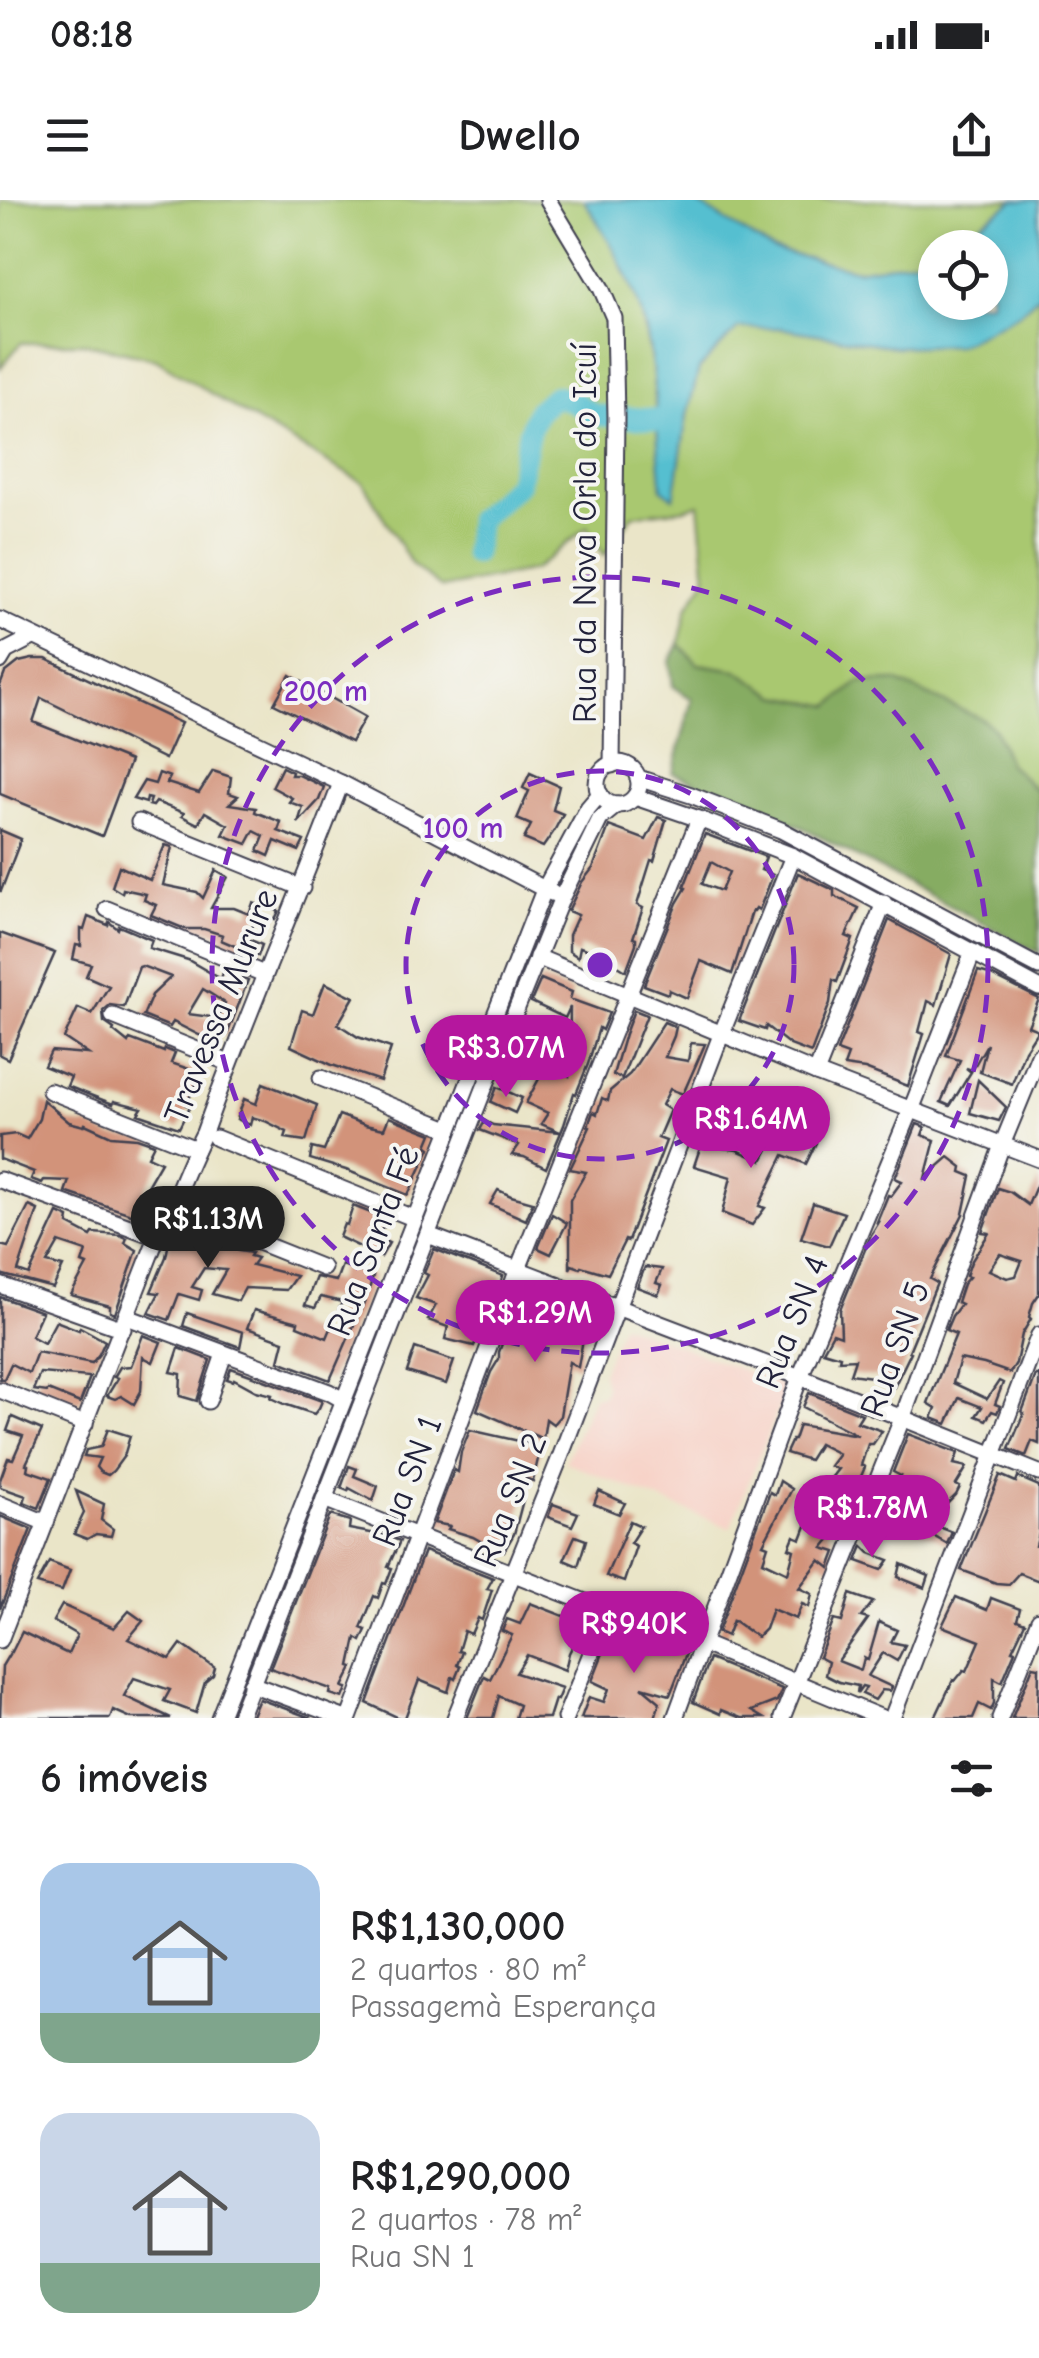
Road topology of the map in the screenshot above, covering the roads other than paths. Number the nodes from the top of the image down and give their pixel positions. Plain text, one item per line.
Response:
1 (548, 200) edge
2 (0, 620) edge
3 (33, 637) junction
4 (0, 661) edge
5 (612, 764) junction
6 (638, 778) junction
7 (340, 784) junction
8 (600, 794) junction
9 (635, 797) junction
10 (617, 805) junction
11 (698, 818) junction
12 (139, 822) dead end
13 (793, 856) junction
14 (302, 888) junction
15 (544, 890) junction
16 (562, 897) junction
17 (884, 904) junction
18 (107, 910) dead end
19 (973, 952) junction
20 (537, 957) junction
21 (1039, 967) edge
22 (264, 974) junction
23 (1039, 988) edge
24 (628, 996) junction
25 (112, 1016) dead end
26 (721, 1035) junction
27 (1039, 1055) edge
28 (229, 1063) junction
29 (816, 1073) junction
30 (320, 1078) dead end
31 (468, 1081) junction
32 (484, 1089) junction
33 (50, 1091) dead end
34 (912, 1110) junction
35 (448, 1129) junction
36 (216, 1138) dead end
37 (1002, 1145) junction
38 (196, 1149) junction
39 (1039, 1160) edge
40 (0, 1180) edge
41 (173, 1208) junction
42 (414, 1218) junction
43 (428, 1234) junction
44 (157, 1237) junction
45 (323, 1268) dead end
46 (518, 1270) junction
47 (0, 1284) edge
48 (616, 1307) junction
49 (124, 1323) junction
50 (1039, 1335) edge
51 (224, 1354) junction
52 (800, 1378) junction
53 (0, 1390) edge
54 (343, 1400) junction
55 (208, 1401) dead end
56 (902, 1419) junction
57 (84, 1424) junction
58 (992, 1455) junction
59 (1039, 1472) edge
60 (324, 1499) junction
61 (0, 1504) edge
62 (46, 1523) junction
63 (418, 1536) junction
64 (513, 1572) junction
65 (6, 1607) edge
66 (608, 1611) junction
67 (1039, 1620) edge
68 (0, 1640) edge
69 (703, 1644) junction
70 (797, 1682) junction
71 (251, 1684) junction
72 (218, 1718) edge
73 (240, 1718) edge
74 (346, 1718) edge
75 (454, 1718) edge
76 (565, 1718) edge
77 (675, 1718) edge
78 (782, 1718) edge
79 (882, 1718) edge
80 (892, 1718) edge
81 (1000, 1718) edge

1 - 5 street, Rua da Nova Orla do Icuí
2 - 3 street
3 - 4 street
3 - 7 street
5 - 6 street
5 - 8 street
6 - 9 street
6 - 21 street
7 - 14 street, Travessa Murure
7 - 15 street
8 - 10 street
8 - 15 street, Rua Santa Fé
9 - 10 street
9 - 11 street
10 - 16 street, Rua Santa Fé
11 - 13 street
11 - 24 street, Rua SN 1
12 - 14 street
13 - 17 street
13 - 26 street, Rua SN 2
14 - 22 street, Travessa Murure
15 - 16 street
15 - 31 street, Rua Santa Fé
16 - 20 street, Rua Santa Fé
17 - 19 street
17 - 29 street
18 - 22 street
19 - 23 street
19 - 34 street, Rua SN 4
20 - 24 street
20 - 32 street, Rua Santa Fé
22 - 28 street, Travessa Murure
24 - 26 street
24 - 46 street, Rua SN 1
25 - 28 street
26 - 29 street
26 - 48 street, Rua SN 2
27 - 37 street, Rua SN 5
28 - 38 street, Travessa Murure
29 - 34 street
30 - 35 street
31 - 32 street
31 - 35 street, Rua Santa Fé
32 - 43 street, Rua Santa Fé
33 - 38 street
34 - 37 street
34 - 52 street, Rua SN 4
35 - 42 street, Rua Santa Fé
36 - 42 street
37 - 39 street
37 - 56 street, Rua SN 5
38 - 41 street, Travessa Murure
40 - 44 street
41 - 44 street, Travessa Murure
41 - 45 street
42 - 54 street, Rua Santa Fé
43 - 46 street
43 - 60 street, Rua Santa Fé
44 - 49 street, Travessa Murure
46 - 48 street
46 - 63 street, Rua SN 1
47 - 49 street
48 - 52 street
48 - 64 street, Rua SN 2
49 - 51 street
49 - 57 street, Travessa Murure
50 - 58 street
51 - 54 street
51 - 55 street
52 - 56 street
52 - 69 street, Rua SN 4
53 - 57 street
54 - 72 street, Rua Santa Fé
56 - 58 street
56 - 70 street, Rua SN 5
57 - 62 street, Travessa Murure
58 - 59 street
58 - 80 street
60 - 63 street
60 - 71 street, Rua Santa Fé
61 - 62 street
62 - 65 street, Travessa Murure
63 - 64 street
63 - 74 street, Rua SN 1
64 - 66 street
64 - 75 street, Rua SN 2
65 - 68 street, Travessa Murure
66 - 69 street
66 - 76 street
67 - 81 street
69 - 70 street
69 - 77 street, Rua SN 4
70 - 78 street, Rua SN 5
70 - 79 street
71 - 73 street, Rua Santa Fé
71 - 74 street

